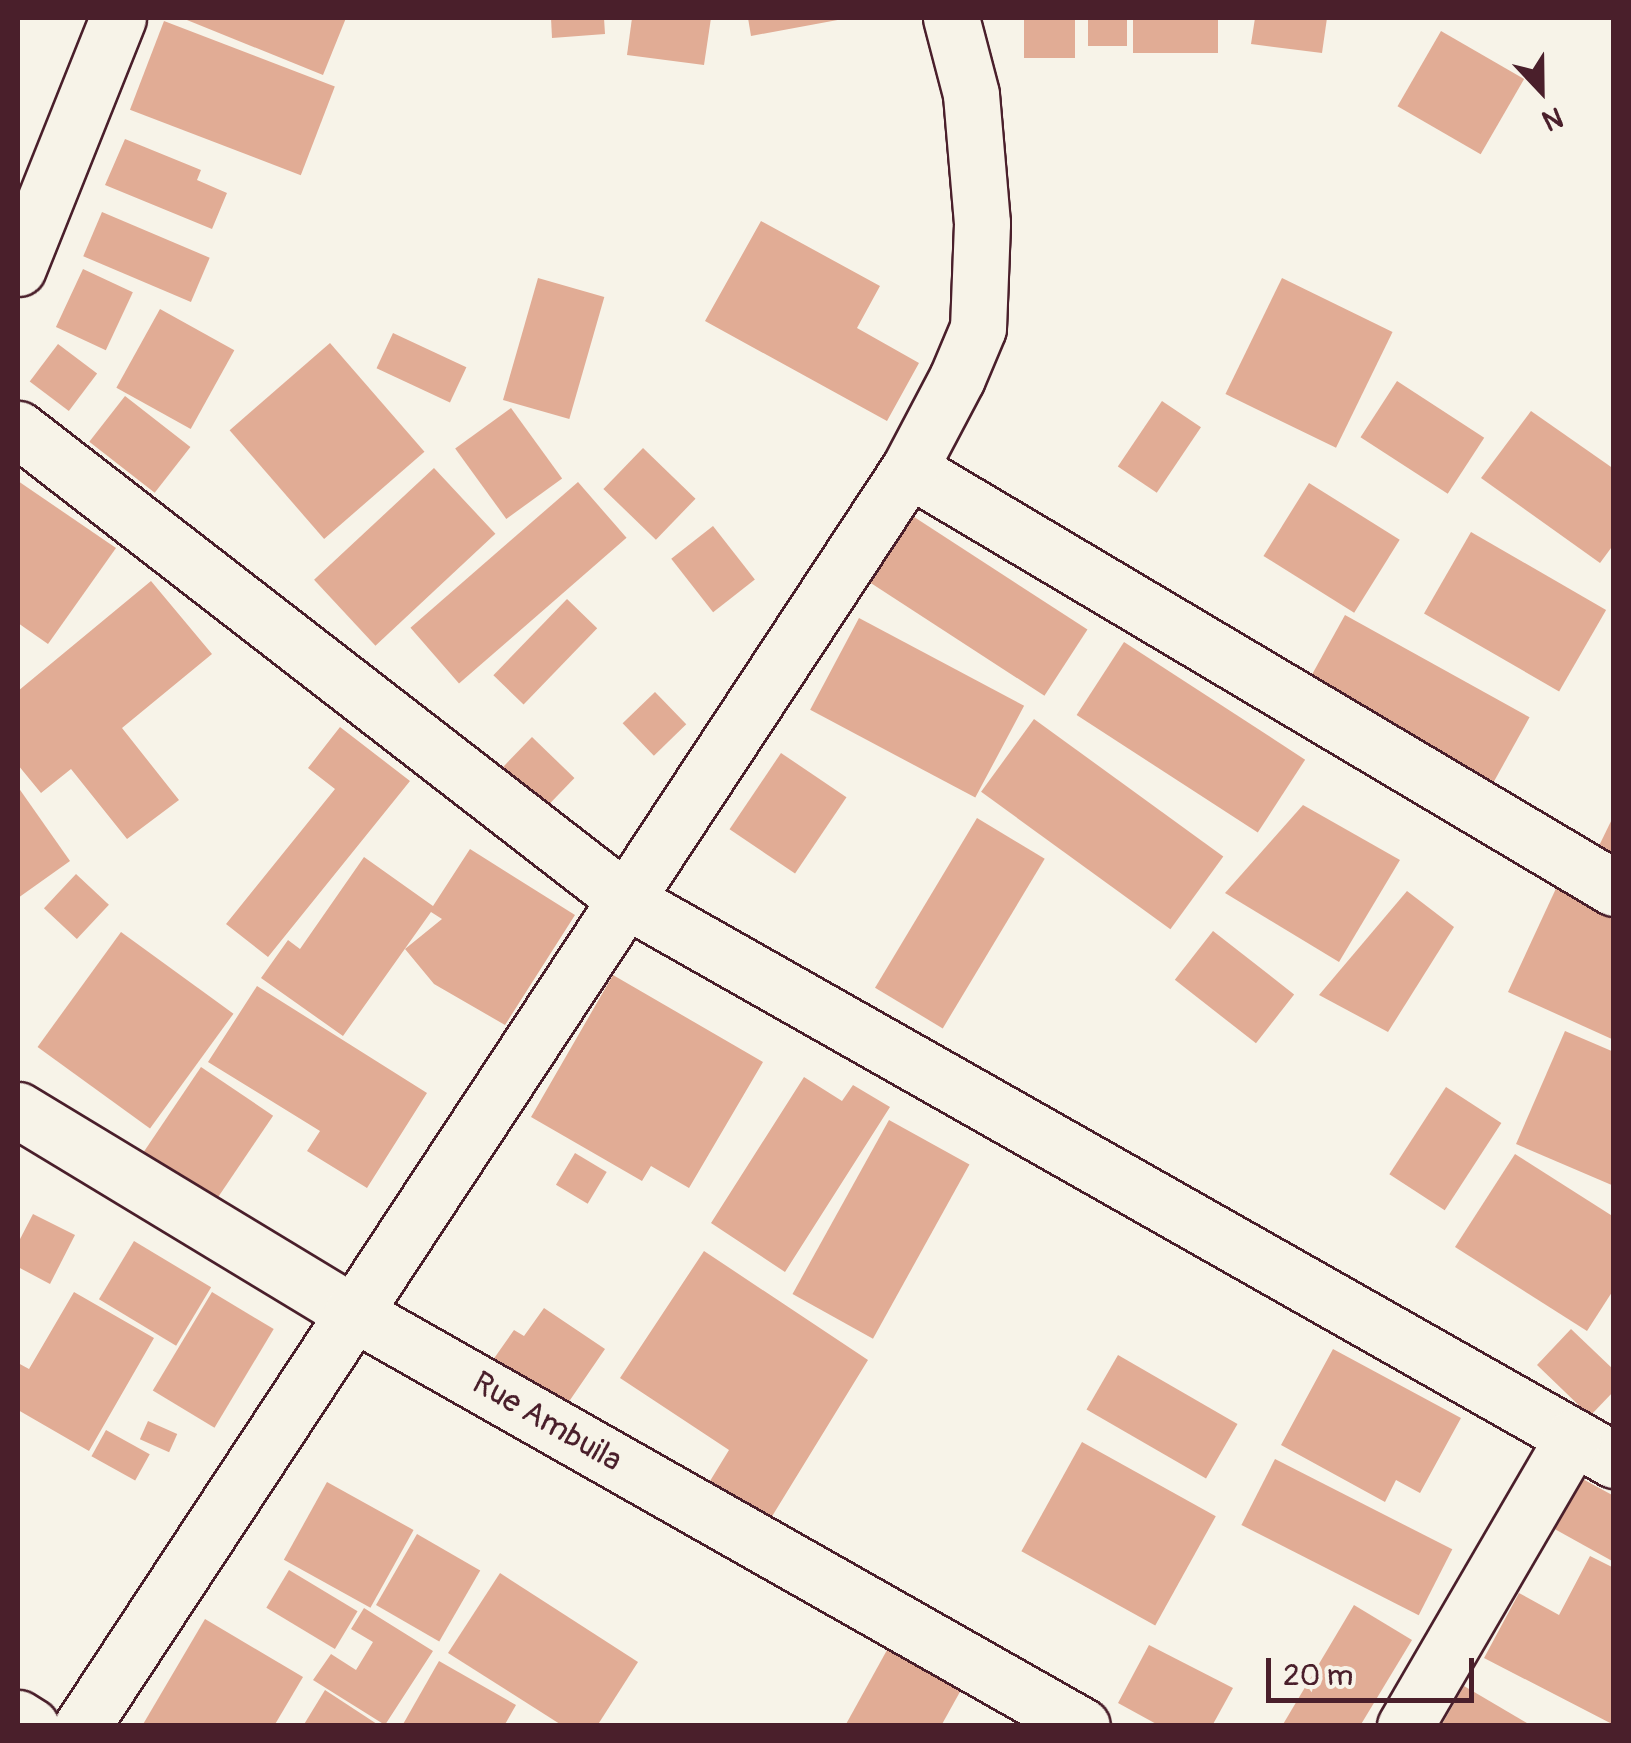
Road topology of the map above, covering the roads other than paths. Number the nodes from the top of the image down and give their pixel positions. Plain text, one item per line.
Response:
1 (118, 18) edge
2 (951, 18) edge
3 (18, 268) edge
4 (18, 430) edge
5 (909, 469) junction
6 (1614, 888) edge
7 (626, 900) junction
8 (18, 1110) edge
9 (352, 1312) junction
10 (1593, 1448) edge
11 (18, 1718) edge
12 (31, 1726) edge
13 (82, 1726) edge
14 (1082, 1726) edge
15 (1405, 1726) edge

1 - 3 street
2 - 5 street
4 - 7 street
5 - 6 street
5 - 7 street
7 - 9 street
7 - 10 street
8 - 9 street, Rue Ambuila
9 - 13 street
9 - 14 street, Rue Ambuila
10 - 15 street
11 - 12 street

